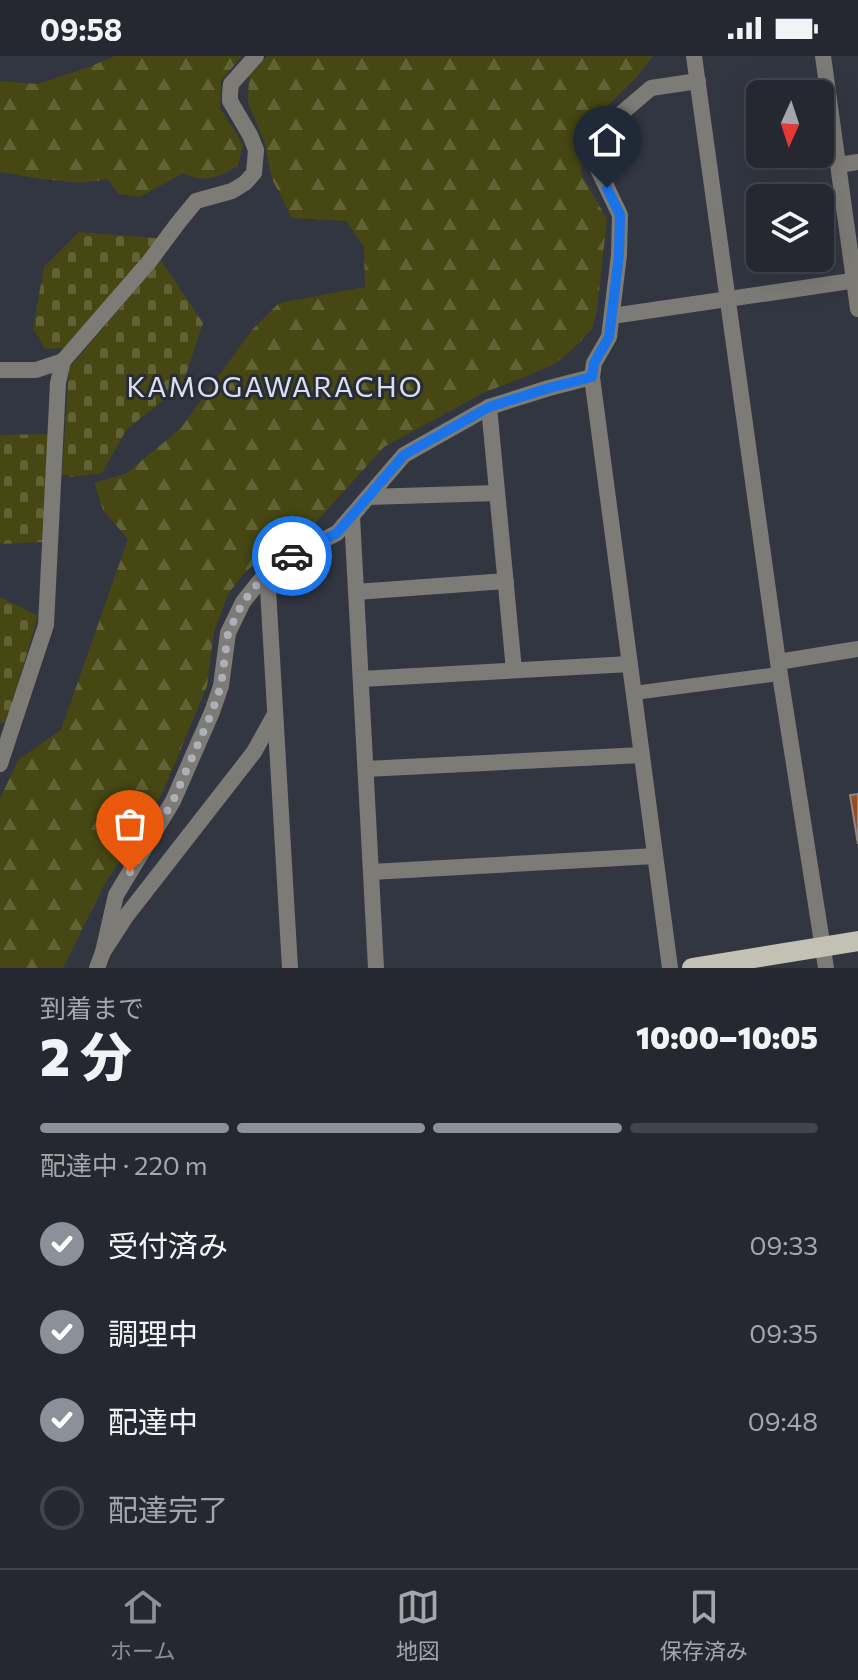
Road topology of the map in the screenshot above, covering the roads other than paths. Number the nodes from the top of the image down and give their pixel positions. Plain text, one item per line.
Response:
1 (256, 56) edge
2 (694, 56) edge
3 (823, 56) edge
4 (698, 81) junction
5 (858, 162) edge
6 (839, 165) junction
7 (856, 281) edge
8 (729, 299) junction
9 (858, 309) edge
10 (612, 316) junction
11 (63, 361) junction
12 (0, 370) edge
13 (592, 377) junction
14 (489, 407) junction
15 (497, 493) junction
16 (368, 497) junction
17 (352, 516) junction
18 (267, 572) junction
19 (506, 581) junction
20 (356, 592) junction
21 (858, 649) edge
22 (630, 664) junction
23 (774, 668) junction
24 (514, 670) junction
25 (361, 679) junction
26 (634, 693) junction
27 (275, 714) junction
28 (5, 732) edge
29 (642, 755) junction
30 (0, 764) edge
31 (366, 769) junction
32 (655, 856) junction
33 (371, 872) junction
34 (858, 941) edge
35 (822, 947) junction
36 (100, 960) edge
37 (290, 968) edge
38 (376, 968) edge
39 (670, 968) edge
40 (692, 968) edge
41 (826, 968) edge

1 - 11 street
2 - 4 street
3 - 6 street
4 - 8 street
4 - 10 street
5 - 6 street
6 - 7 street
7 - 8 street
7 - 9 street
8 - 10 street
8 - 23 street
10 - 13 street
11 - 12 street
11 - 28 street
13 - 14 street
13 - 22 street
14 - 15 street
14 - 16 street
15 - 16 street
15 - 19 street
16 - 17 street
17 - 18 street
17 - 20 street
18 - 27 street
18 - 36 street
19 - 20 street
19 - 24 street
20 - 25 street
21 - 23 street
22 - 24 street
22 - 26 street
23 - 26 street
23 - 35 street
24 - 25 street
25 - 31 street
26 - 29 street
27 - 36 street
27 - 37 street
28 - 30 street
29 - 31 street
29 - 32 street
31 - 33 street
32 - 33 street
32 - 39 street
33 - 38 street
34 - 35 main road
35 - 40 main road
35 - 41 street

